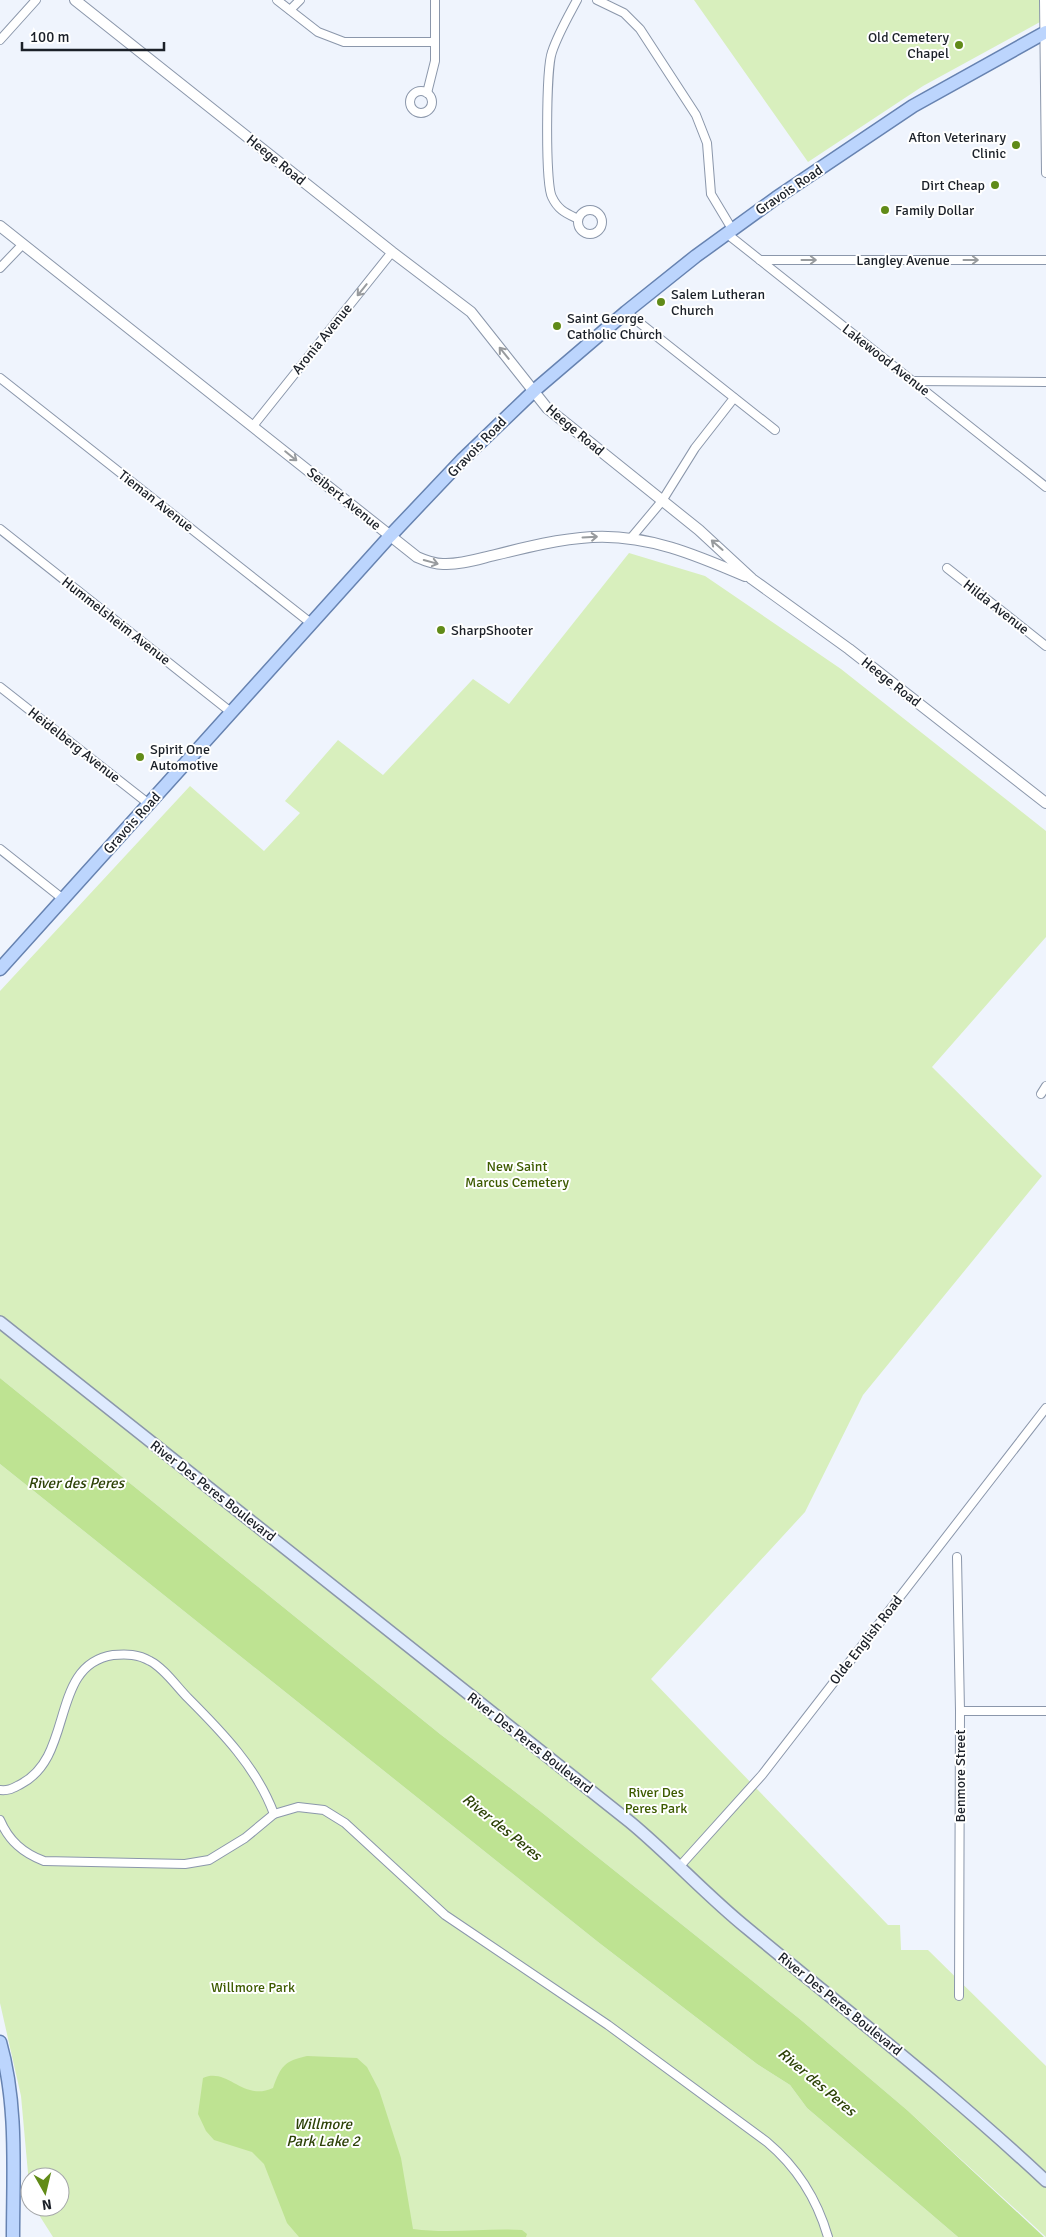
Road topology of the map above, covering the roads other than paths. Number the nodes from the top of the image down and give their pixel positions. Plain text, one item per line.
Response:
1 (36, 0) edge
2 (75, 0) edge
3 (277, 0) edge
4 (300, 0) edge
5 (435, 0) edge
6 (577, 0) edge
7 (596, 0) edge
8 (1044, 0) edge
9 (290, 10) junction
10 (1045, 33) edge
11 (0, 40) edge
12 (435, 42) junction
13 (427, 93) dead end
14 (1046, 173) edge
15 (578, 219) dead end
16 (0, 226) edge
17 (729, 231) junction
18 (23, 244) junction
19 (392, 252) junction
20 (760, 260) junction
21 (1046, 260) edge
22 (0, 268) edge
23 (626, 312) junction
24 (0, 378) edge
25 (912, 381) junction
26 (1046, 382) edge
27 (533, 391) junction
28 (734, 398) junction
29 (253, 426) junction
30 (775, 430) dead end
31 (1046, 487) edge
32 (662, 501) junction
33 (0, 529) edge
34 (390, 536) junction
35 (631, 538) junction
36 (947, 568) dead end
37 (752, 579) junction
38 (312, 624) junction
39 (1046, 646) edge
40 (0, 686) edge
41 (232, 713) junction
42 (1046, 803) edge
43 (149, 804) junction
44 (0, 849) edge
45 (63, 899) junction
46 (0, 969) edge
47 (1046, 1086) edge
48 (1041, 1094) dead end
49 (0, 1322) edge
50 (1046, 1408) edge
51 (958, 1557) dead end
52 (960, 1711) junction
53 (1046, 1711) edge
54 (0, 1790) edge
55 (274, 1814) junction
56 (0, 1820) edge
57 (680, 1866) junction
58 (959, 1996) dead end
59 (0, 2042) edge
60 (1046, 2181) edge
61 (13, 2237) edge
62 (828, 2237) edge

1 - 11 street
2 - 19 street, Heege Road
3 - 9 street
4 - 9 street
5 - 12 street
6 - 15 street
7 - 17 street
8 - 10 street
9 - 12 street
10 - 14 street
10 - 17 main road, Gravois Road
12 - 13 street
16 - 18 street, Seibert Avenue
17 - 20 street, Lakewood Avenue
17 - 23 main road, Gravois Road
18 - 22 street
18 - 29 street, Seibert Avenue
27 -> 19 street, Heege Road
19 -> 29 street, Aronia Avenue
20 -> 21 street, Langley Avenue
20 - 25 street, Lakewood Avenue
23 - 27 main road, Gravois Road
23 - 28 street
24 - 38 street, Tieman Avenue
25 - 26 street
25 - 31 street, Lakewood Avenue
27 - 32 street, Heege Road
27 - 34 main road, Gravois Road
28 - 30 street
28 - 32 street
29 -> 34 street, Seibert Avenue
32 - 35 street
37 -> 32 street, Heege Road
33 - 41 street, Hummelsheim Avenue
34 -> 35 street, Seibert Avenue
34 - 38 main road, Gravois Road
35 - 37 street, Seibert Avenue
36 - 39 street, Hilda Avenue
37 - 42 street, Heege Road
38 - 41 main road, Gravois Road
40 - 43 street, Heidelberg Avenue
41 - 43 main road, Gravois Road
43 - 45 main road, Gravois Road
44 - 45 street
45 - 46 main road, Gravois Road
47 - 48 street
49 - 57 main road, River Des Peres Boulevard
50 - 57 street, Olde English Road
51 - 52 street, Benmore Street
52 - 53 street
52 - 58 street, Benmore Street
54 - 55 street
55 - 56 street
55 - 62 street
57 - 60 main road, River Des Peres Boulevard
59 - 61 main road

